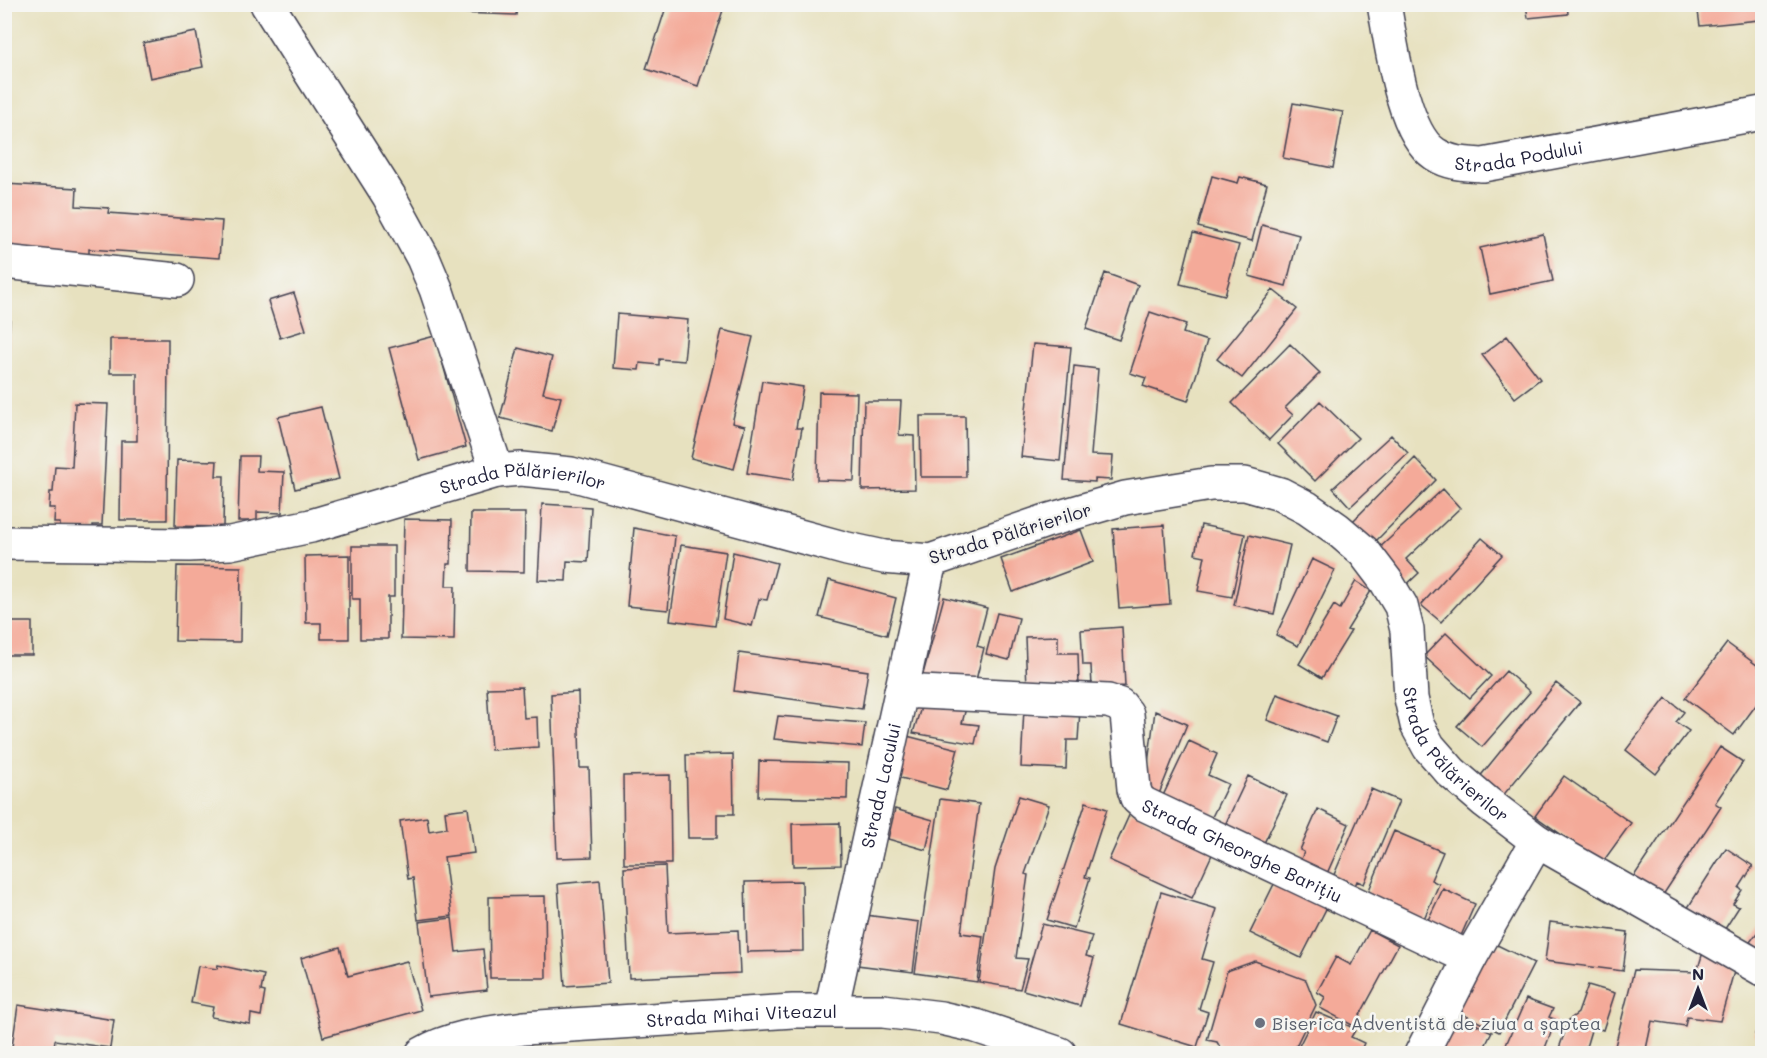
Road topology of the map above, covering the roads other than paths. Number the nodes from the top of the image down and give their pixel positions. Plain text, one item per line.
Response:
1 (267, 4) edge
2 (1384, 4) edge
3 (1762, 113) edge
4 (4, 262) edge
5 (177, 280) dead end
6 (497, 471) junction
7 (4, 543) edge
8 (930, 561) junction
9 (901, 691) junction
10 (1537, 841) junction
11 (1470, 958) junction
12 (1762, 969) edge
13 (831, 1010) junction
14 (422, 1053) edge
15 (1060, 1053) edge
16 (1421, 1053) edge

1 - 6 street
2 - 3 street, Strada Podului
4 - 5 street
6 - 7 street, Strada Pălărierilor
6 - 8 street, Strada Pălărierilor
8 - 9 street, Strada Lacului
8 - 10 street, Strada Pălărierilor
9 - 11 street, Strada Gheorghe Barițiu
9 - 13 street, Strada Lacului
10 - 11 street
10 - 12 street, Strada Pălărierilor
11 - 16 street
13 - 14 street, Strada Mihai Viteazul
13 - 15 street, Strada Mihai Viteazul

